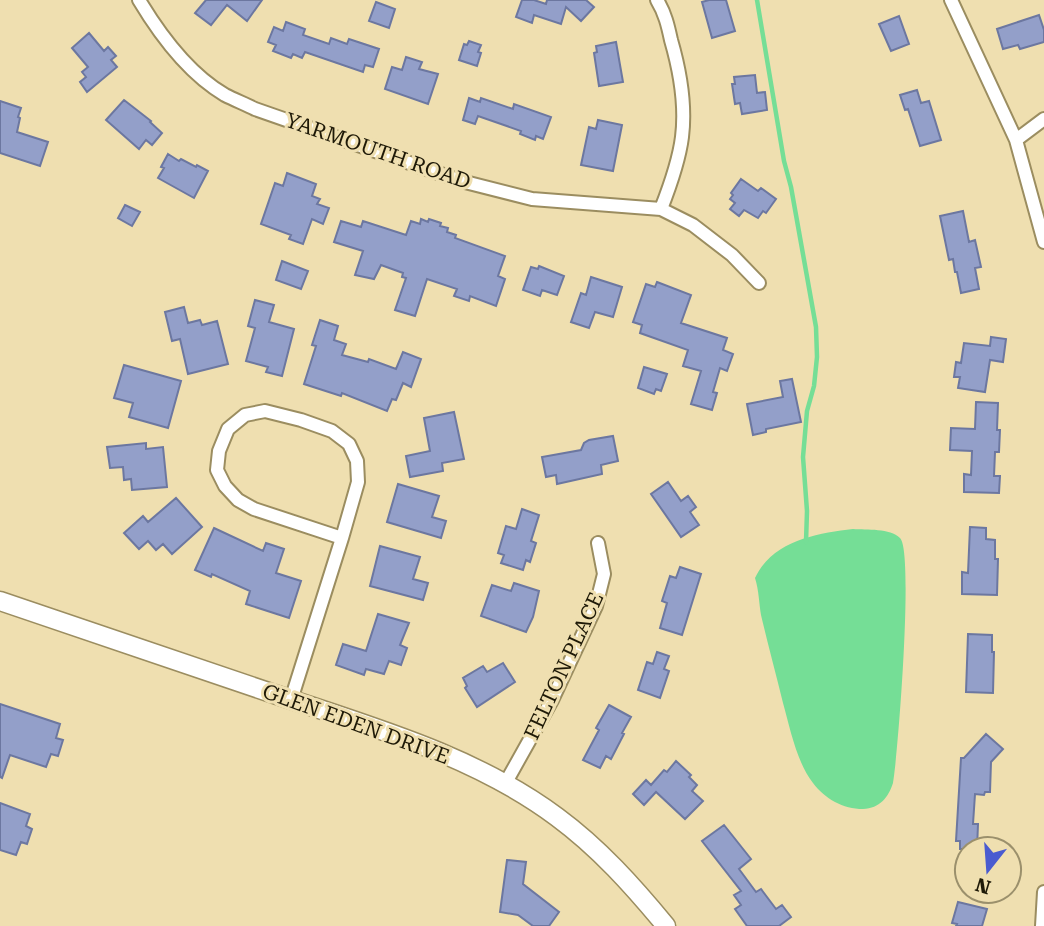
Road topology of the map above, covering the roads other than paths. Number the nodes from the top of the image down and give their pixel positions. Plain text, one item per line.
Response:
1 (139, 0) edge
2 (657, 0) edge
3 (951, 0) edge
4 (1044, 119) edge
5 (1016, 140) junction
6 (662, 209) junction
7 (1044, 242) edge
8 (760, 283) dead end
9 (342, 538) junction
10 (598, 543) dead end
11 (0, 601) edge
12 (291, 700) junction
13 (505, 784) junction
14 (1044, 892) edge
15 (666, 926) edge
16 (1042, 926) edge

1 - 6 street, YARMOUTH ROAD
2 - 6 street
3 - 5 street
4 - 5 street
5 - 7 street
6 - 8 street, YARMOUTH ROAD
9 - 9 street
9 - 12 street
10 - 13 street, FELTON PLACE
11 - 12 main road, GLEN EDEN DRIVE
12 - 13 main road, GLEN EDEN DRIVE
13 - 15 main road, GLEN EDEN DRIVE
14 - 16 street

